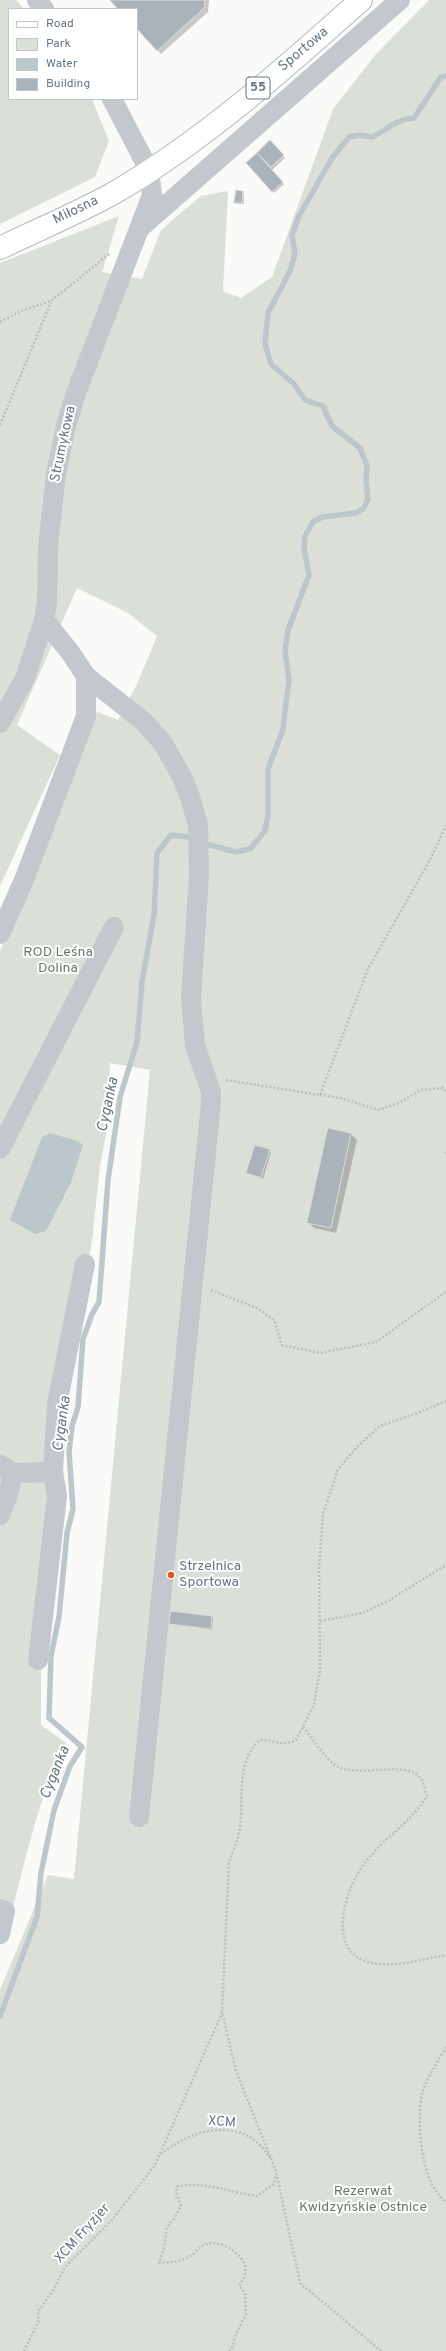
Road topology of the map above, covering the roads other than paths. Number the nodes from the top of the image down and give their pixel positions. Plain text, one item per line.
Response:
1 (36, 0) edge
2 (361, 0) edge
3 (400, 0) edge
4 (43, 8) edge
5 (113, 100) edge
6 (150, 170) junction
7 (140, 228) junction
8 (0, 248) edge
9 (44, 620) junction
10 (86, 676) junction
11 (0, 723) edge
12 (114, 927) dead end
13 (0, 934) edge
14 (0, 1149) edge
15 (85, 1264) dead end
16 (6, 1469) edge
17 (53, 1472) junction
18 (0, 1515) edge
19 (38, 1660) dead end
20 (139, 1817) dead end
21 (0, 1909) edge
22 (0, 1934) edge

1 - 4 street
2 - 6 main road, Sportowa / 55
3 - 7 street
5 - 6 street
6 - 7 street, Strumykowa
6 - 8 main road, Miłosna / 55
7 - 9 street, Strumykowa
9 - 10 street
9 - 11 street, Strumykowa
10 - 13 street
10 - 20 street
12 - 14 street
15 - 17 street
16 - 17 street
16 - 18 street
17 - 19 street
21 - 22 street

